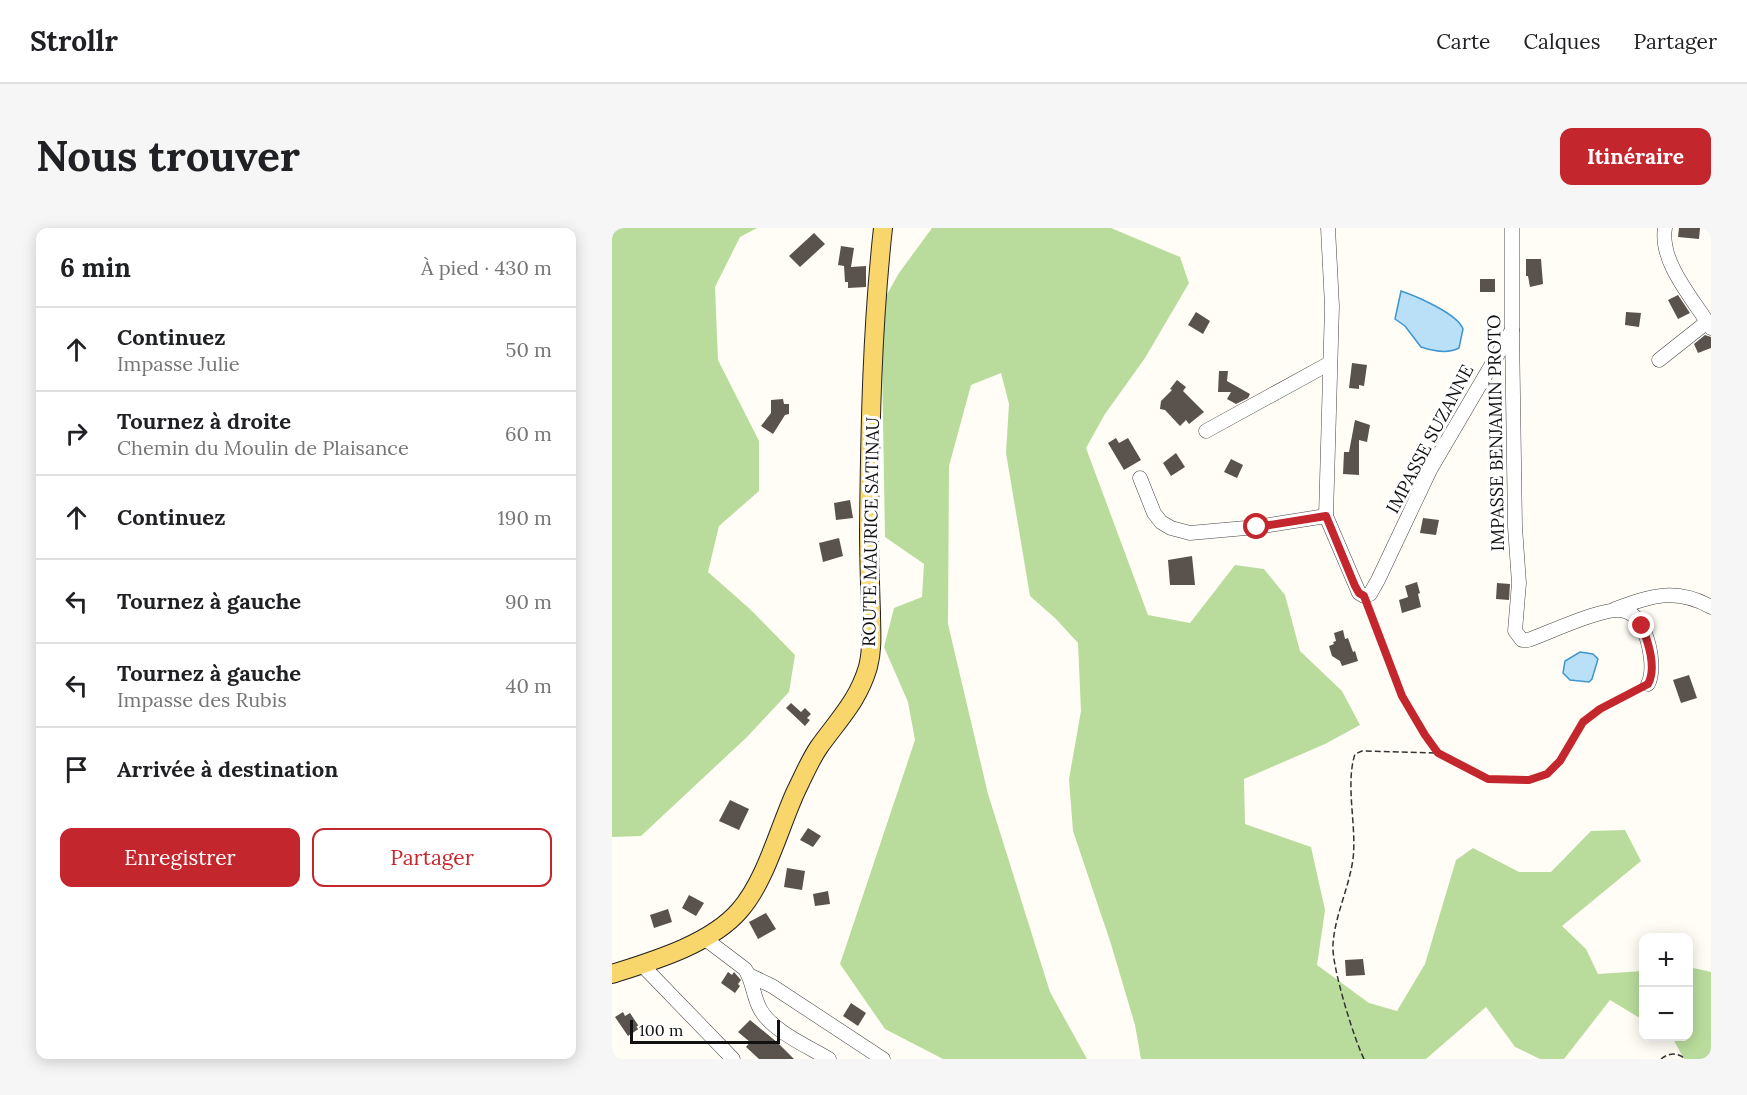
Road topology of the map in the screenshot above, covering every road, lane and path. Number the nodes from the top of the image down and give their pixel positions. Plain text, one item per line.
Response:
1 (883, 228) edge
2 (1512, 228) edge
3 (1665, 228) edge
4 (1324, 230) edge
5 (1709, 325) edge
6 (1512, 330) junction
7 (1659, 360) dead end
8 (1330, 363) junction
9 (1206, 431) dead end
10 (1140, 478) dead end
11 (1326, 516) junction
12 (1364, 596) junction
13 (1711, 607) edge
14 (1610, 610) junction
15 (1648, 684) joint
16 (1438, 753) junction
17 (704, 938) junction
18 (642, 964) junction
19 (612, 974) edge
20 (749, 975) junction
21 (733, 1059) edge
22 (829, 1059) edge
23 (884, 1059) edge
24 (1364, 1059) edge
25 (1660, 1059) edge
26 (1685, 1059) edge

1 - 17 main road, ROUTE MAURICE SATINAU
2 - 6 street, IMPASSE BENJAMIN PROTO
3 - 5 street
4 - 8 street
5 - 7 street
6 - 12 street, IMPASSE SUZANNE
6 - 14 street, IMPASSE BENJAMIN PROTO
8 - 9 street
8 - 11 street
10 - 11 street
11 - 12 street
12 - 16 path
13 - 14 street
14 - 15 street
15 - 16 path
16 - 24 path
17 - 18 main road, ROUTE MAURICE SATINAU
17 - 20 street
18 - 19 main road, ROUTE MAURICE SATINAU
18 - 21 street
20 - 22 street
20 - 23 street
25 - 26 path

